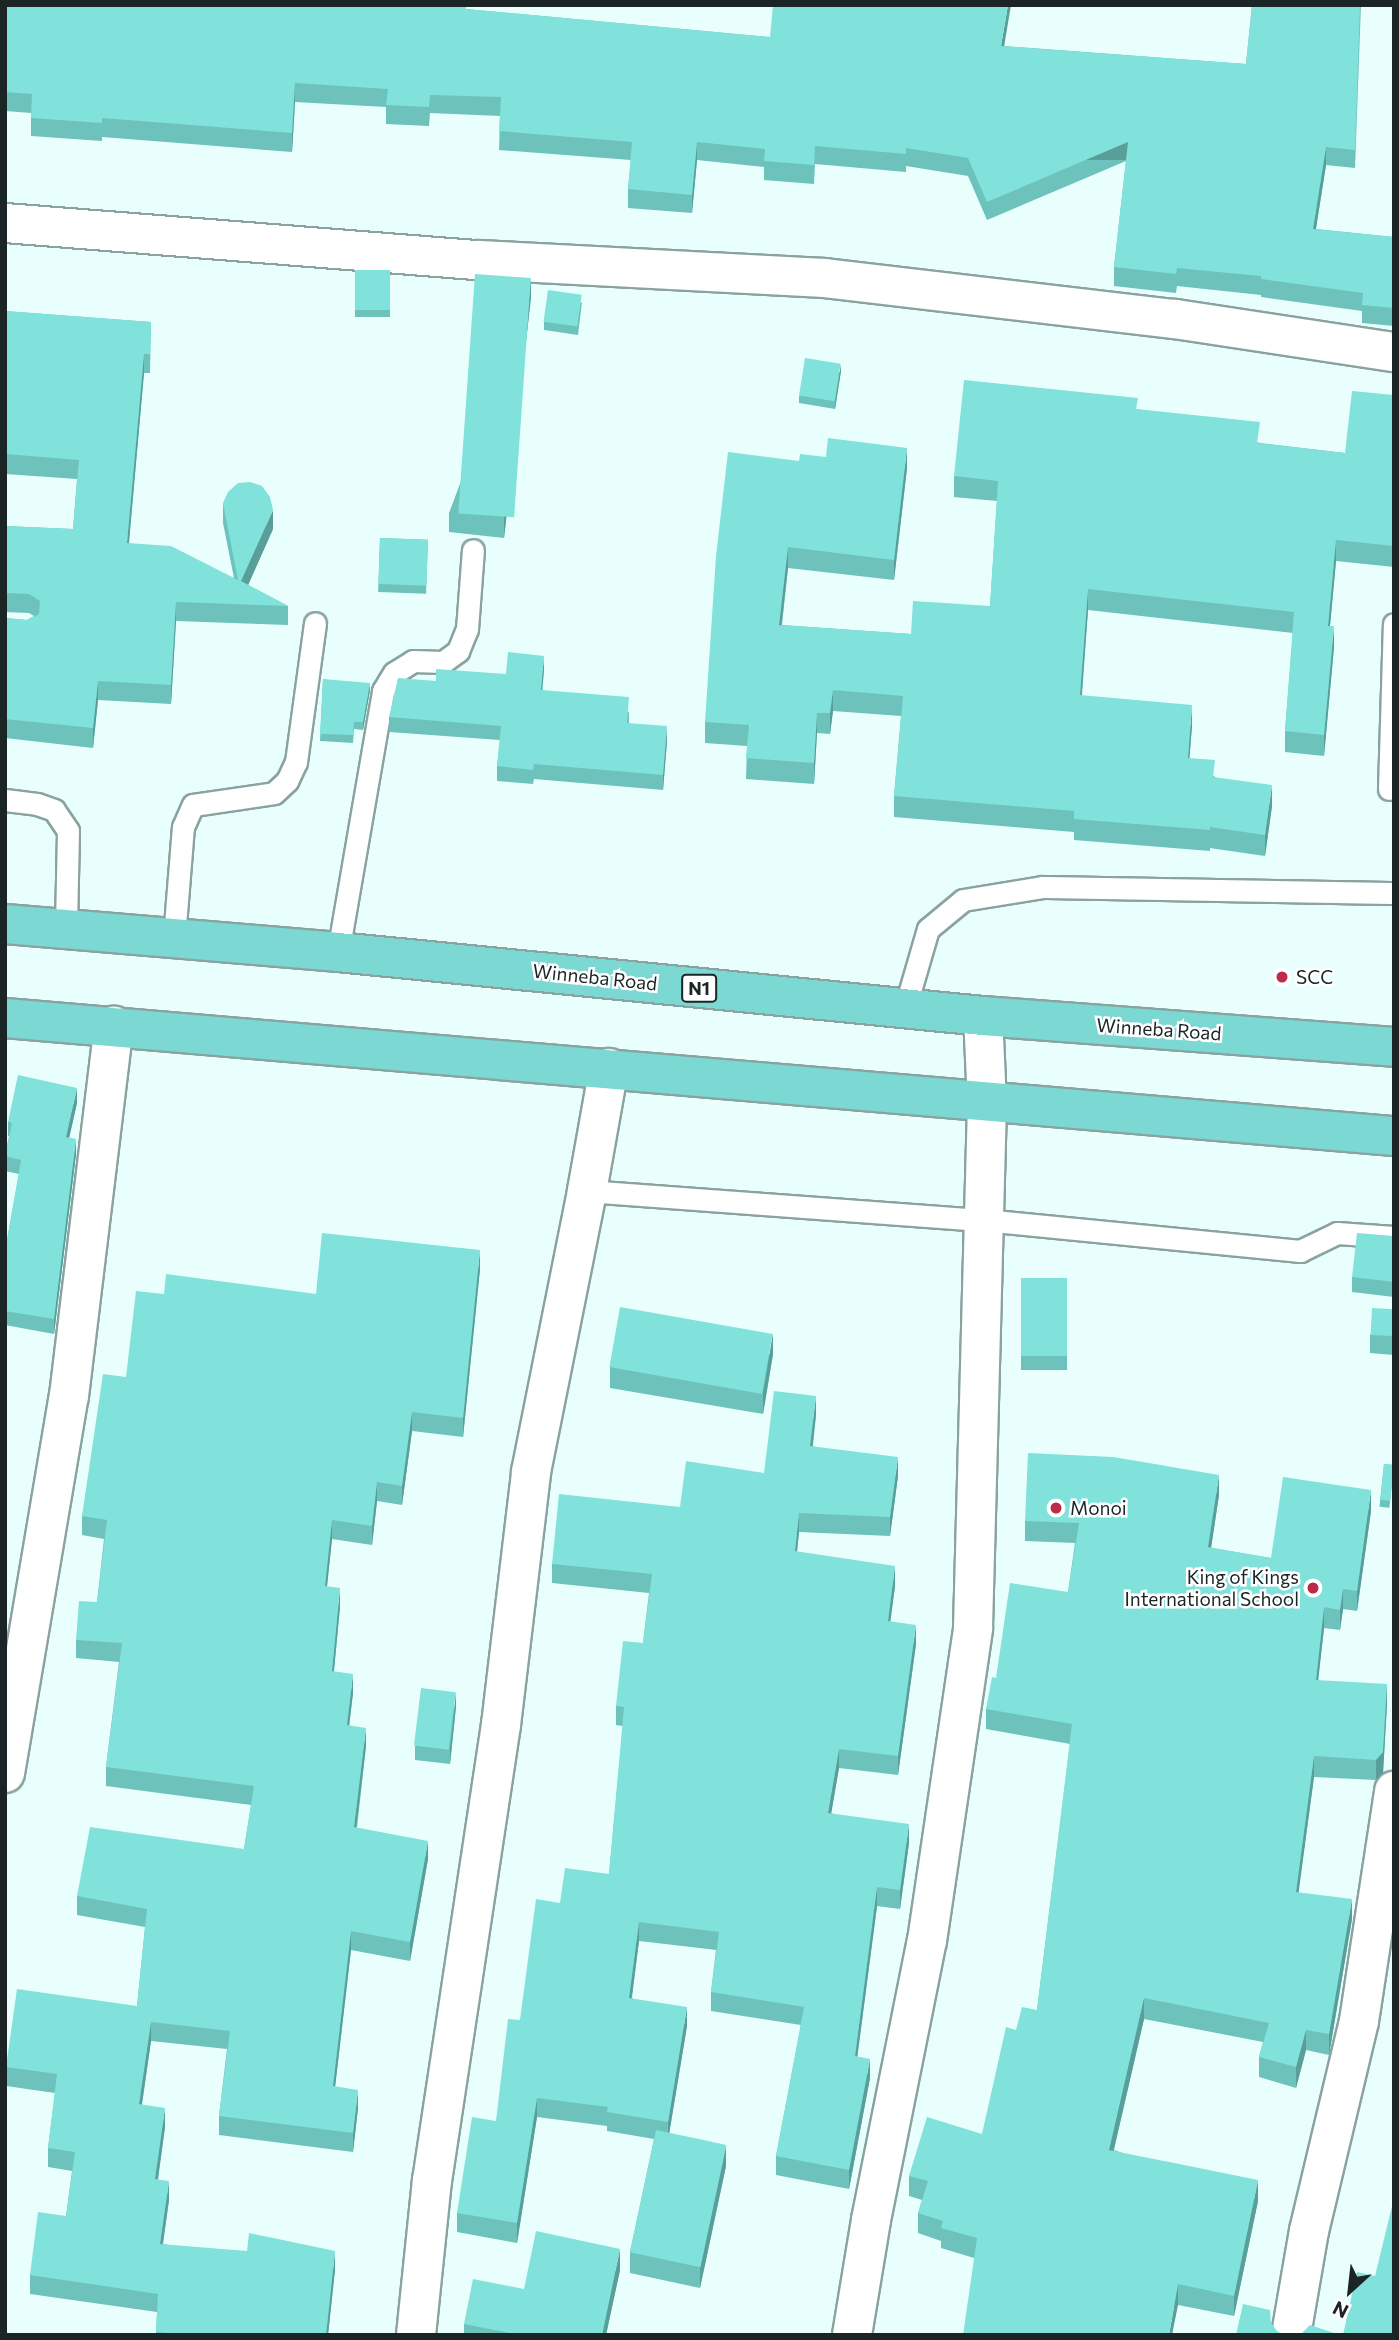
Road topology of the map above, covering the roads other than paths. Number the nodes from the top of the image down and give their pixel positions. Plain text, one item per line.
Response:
1 (5, 223) edge
2 (1394, 352) edge
3 (473, 550) dead end
4 (315, 624) dead end
5 (1394, 624) edge
6 (1389, 789) dead end
7 (5, 800) edge
8 (1394, 893) edge
9 (5, 924) edge
10 (65, 929) junction
11 (174, 938) junction
12 (338, 952) junction
13 (905, 1008) junction
14 (983, 1016) junction
15 (5, 1018) edge
16 (114, 1026) junction
17 (1394, 1047) edge
18 (608, 1068) junction
19 (987, 1103) junction
20 (1394, 1136) edge
21 (587, 1191) junction
22 (984, 1220) junction
23 (1394, 1237) edge
24 (5, 1773) edge
25 (1394, 1791) edge
26 (416, 2335) edge
27 (852, 2335) edge
28 (1291, 2335) edge

1 - 2 street
3 - 12 lane
4 - 11 lane
5 - 6 lane
7 - 10 lane
8 - 13 lane
9 - 10 highway, Winneba Road / N1
10 - 11 highway, Winneba Road / N1
11 - 12 highway, Winneba Road / N1
12 - 13 highway, Winneba Road / N1
13 - 14 highway, Winneba Road / N1
14 - 17 highway, Winneba Road / N1
14 - 19 street
15 - 16 highway
16 - 18 highway
16 - 24 street
18 - 19 highway
18 - 21 street
19 - 20 highway
19 - 22 street
21 - 22 lane
21 - 26 street
22 - 23 lane
22 - 27 street
25 - 28 street

